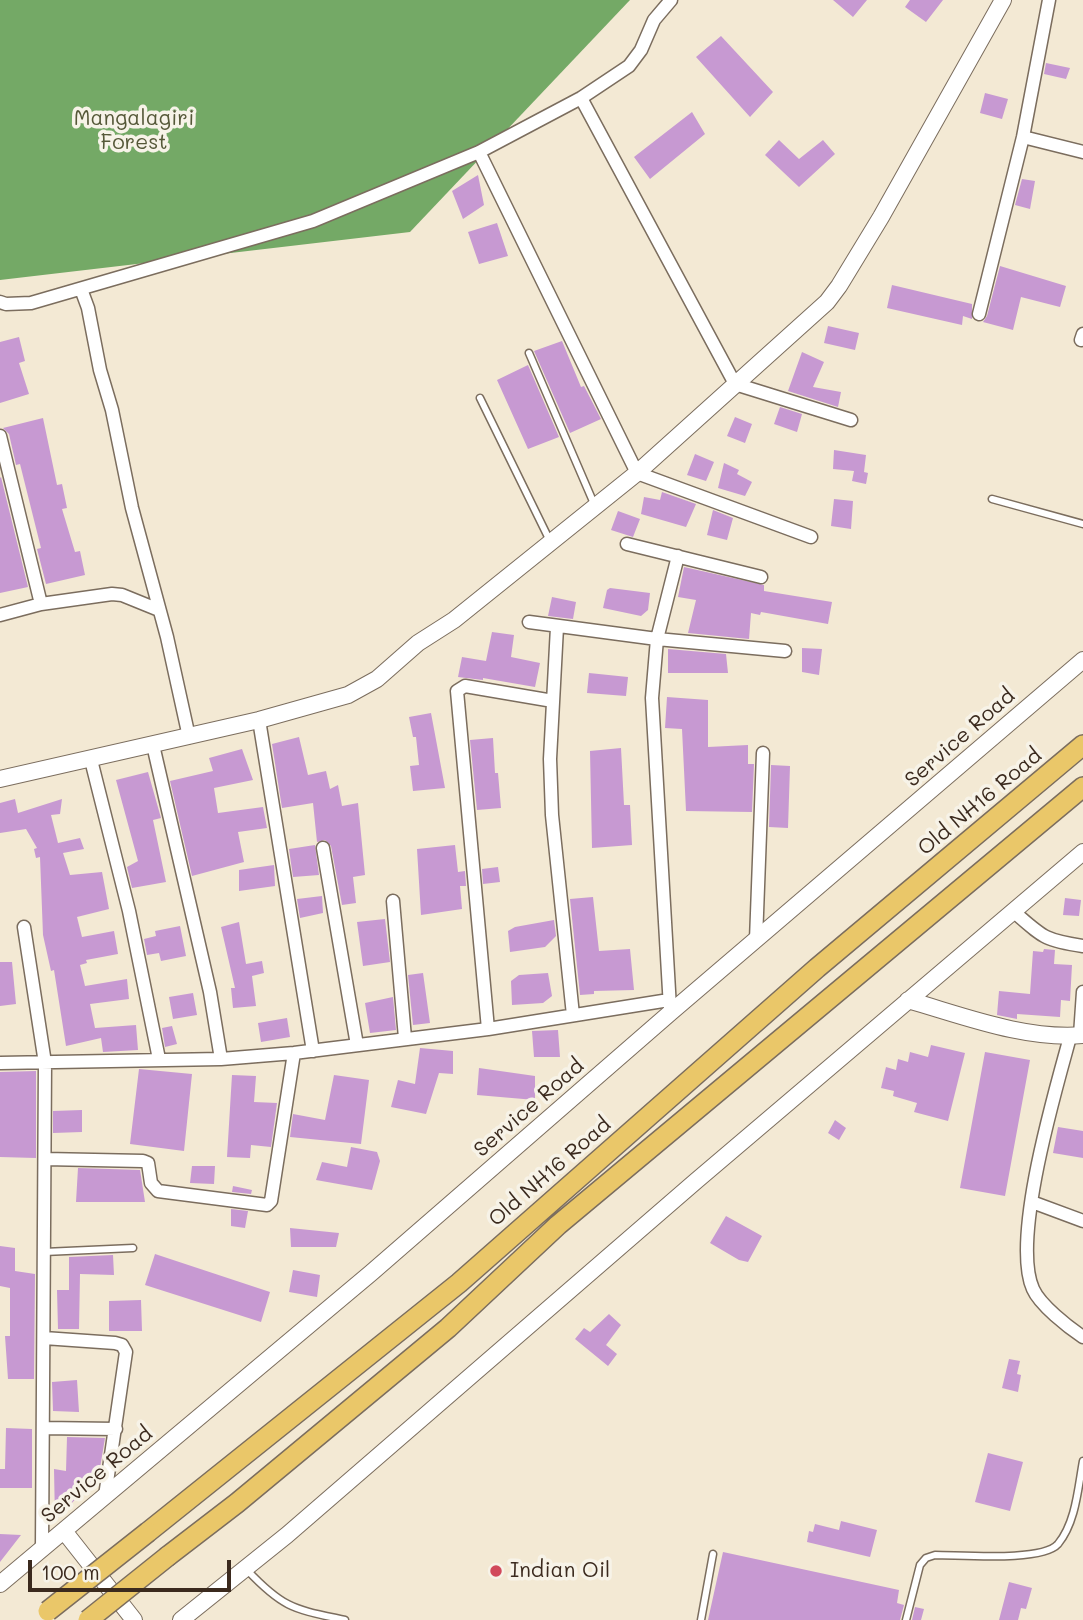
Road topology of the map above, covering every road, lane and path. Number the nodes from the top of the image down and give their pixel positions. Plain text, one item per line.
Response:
1 (671, 0) edge
2 (1003, 0) edge
3 (1049, 0) edge
4 (581, 98) junction
5 (1023, 137) junction
6 (479, 152) junction
7 (1083, 152) edge
8 (81, 289) junction
9 (2, 304) edge
10 (979, 314) dead end
11 (529, 353) dead end
12 (735, 384) junction
13 (481, 398) dead end
14 (851, 420) dead end
15 (0, 436) edge
16 (637, 473) junction
17 (992, 499) dead end
18 (595, 507) junction
19 (1083, 524) edge
20 (811, 537) dead end
21 (551, 542) junction
22 (627, 544) dead end
23 (678, 556) junction
24 (761, 577) dead end
25 (41, 604) junction
26 (159, 610) junction
27 (0, 615) edge
28 (529, 622) dead end
29 (556, 627) junction
30 (657, 639) junction
31 (785, 652) dead end
32 (1083, 660) edge
33 (553, 701) junction
34 (259, 720) junction
35 (190, 737) junction
36 (153, 745) junction
37 (1083, 745) edge
38 (763, 753) dead end
39 (90, 760) junction
40 (0, 779) edge
41 (1083, 787) edge
42 (323, 848) dead end
43 (1083, 852) edge
44 (393, 901) dead end
45 (1013, 911) junction
46 (24, 927) dead end
47 (756, 940) junction
48 (1083, 946) edge
49 (1083, 992) edge
50 (908, 1000) junction
51 (670, 1007) junction
52 (573, 1015) junction
53 (488, 1029) junction
54 (1077, 1036) edge
55 (405, 1038) junction
56 (357, 1045) junction
57 (313, 1051) junction
58 (294, 1053) junction
59 (159, 1059) junction
60 (220, 1059) junction
61 (0, 1063) edge
62 (45, 1063) junction
63 (45, 1159) junction
64 (1032, 1202) junction
65 (1083, 1221) edge
66 (133, 1248) dead end
67 (44, 1252) junction
68 (1083, 1337) edge
69 (44, 1338) junction
70 (43, 1429) junction
71 (116, 1429) junction
72 (1083, 1461) edge
73 (105, 1496) junction
74 (64, 1531) junction
75 (42, 1547) junction
76 (713, 1554) dead end
77 (245, 1569) junction
78 (0, 1584) edge
79 (42, 1615) edge
80 (88, 1620) edge
81 (134, 1620) edge
82 (181, 1620) edge
83 (345, 1620) edge
84 (701, 1620) edge
85 (906, 1620) edge

1 - 4 street
2 - 12 street
3 - 5 street
4 - 6 street
4 - 12 street
5 - 7 street
5 - 10 street
6 - 8 street
6 - 16 street
8 - 9 street
8 - 26 street
11 - 18 lane
12 - 14 street
12 - 16 street
13 - 21 lane
15 - 25 street
16 - 18 street
16 - 20 street
17 - 19 lane
18 - 21 street
21 - 34 street
22 - 23 street
23 - 24 street
23 - 30 street
25 - 26 street
25 - 27 street
26 - 35 street
28 - 29 street
29 - 30 street
29 - 33 street
30 - 31 street
30 - 51 street
32 - 47 street, Service Road
33 - 52 street
33 - 53 street
34 - 35 street
34 - 57 street
35 - 36 street
36 - 39 street
36 - 60 street
37 - 79 main road, Old NH16 Road, bridge
38 - 47 street
39 - 40 street
39 - 59 street
41 - 80 main road, bridge
42 - 56 street
43 - 45 street
44 - 55 street
45 - 48 street
45 - 50 street
46 - 62 street
47 - 51 street, Service Road
49 - 54 street
50 - 54 street
50 - 77 street
51 - 52 street
51 - 73 street, Service Road
52 - 53 street
53 - 55 street
54 - 64 street
55 - 56 street
56 - 57 street
57 - 58 street
58 - 60 street
58 - 63 street
59 - 60 street
59 - 62 street
61 - 62 street
62 - 63 street
63 - 67 street
64 - 65 street
64 - 68 street
66 - 67 lane
67 - 69 street
69 - 70 street
69 - 71 street
70 - 71 street
70 - 75 street
71 - 73 street
72 - 85 lane
73 - 74 street, Service Road
74 - 75 street, Service Road
74 - 81 street
75 - 78 street, Service Road
76 - 84 lane
77 - 82 street
77 - 83 lane

